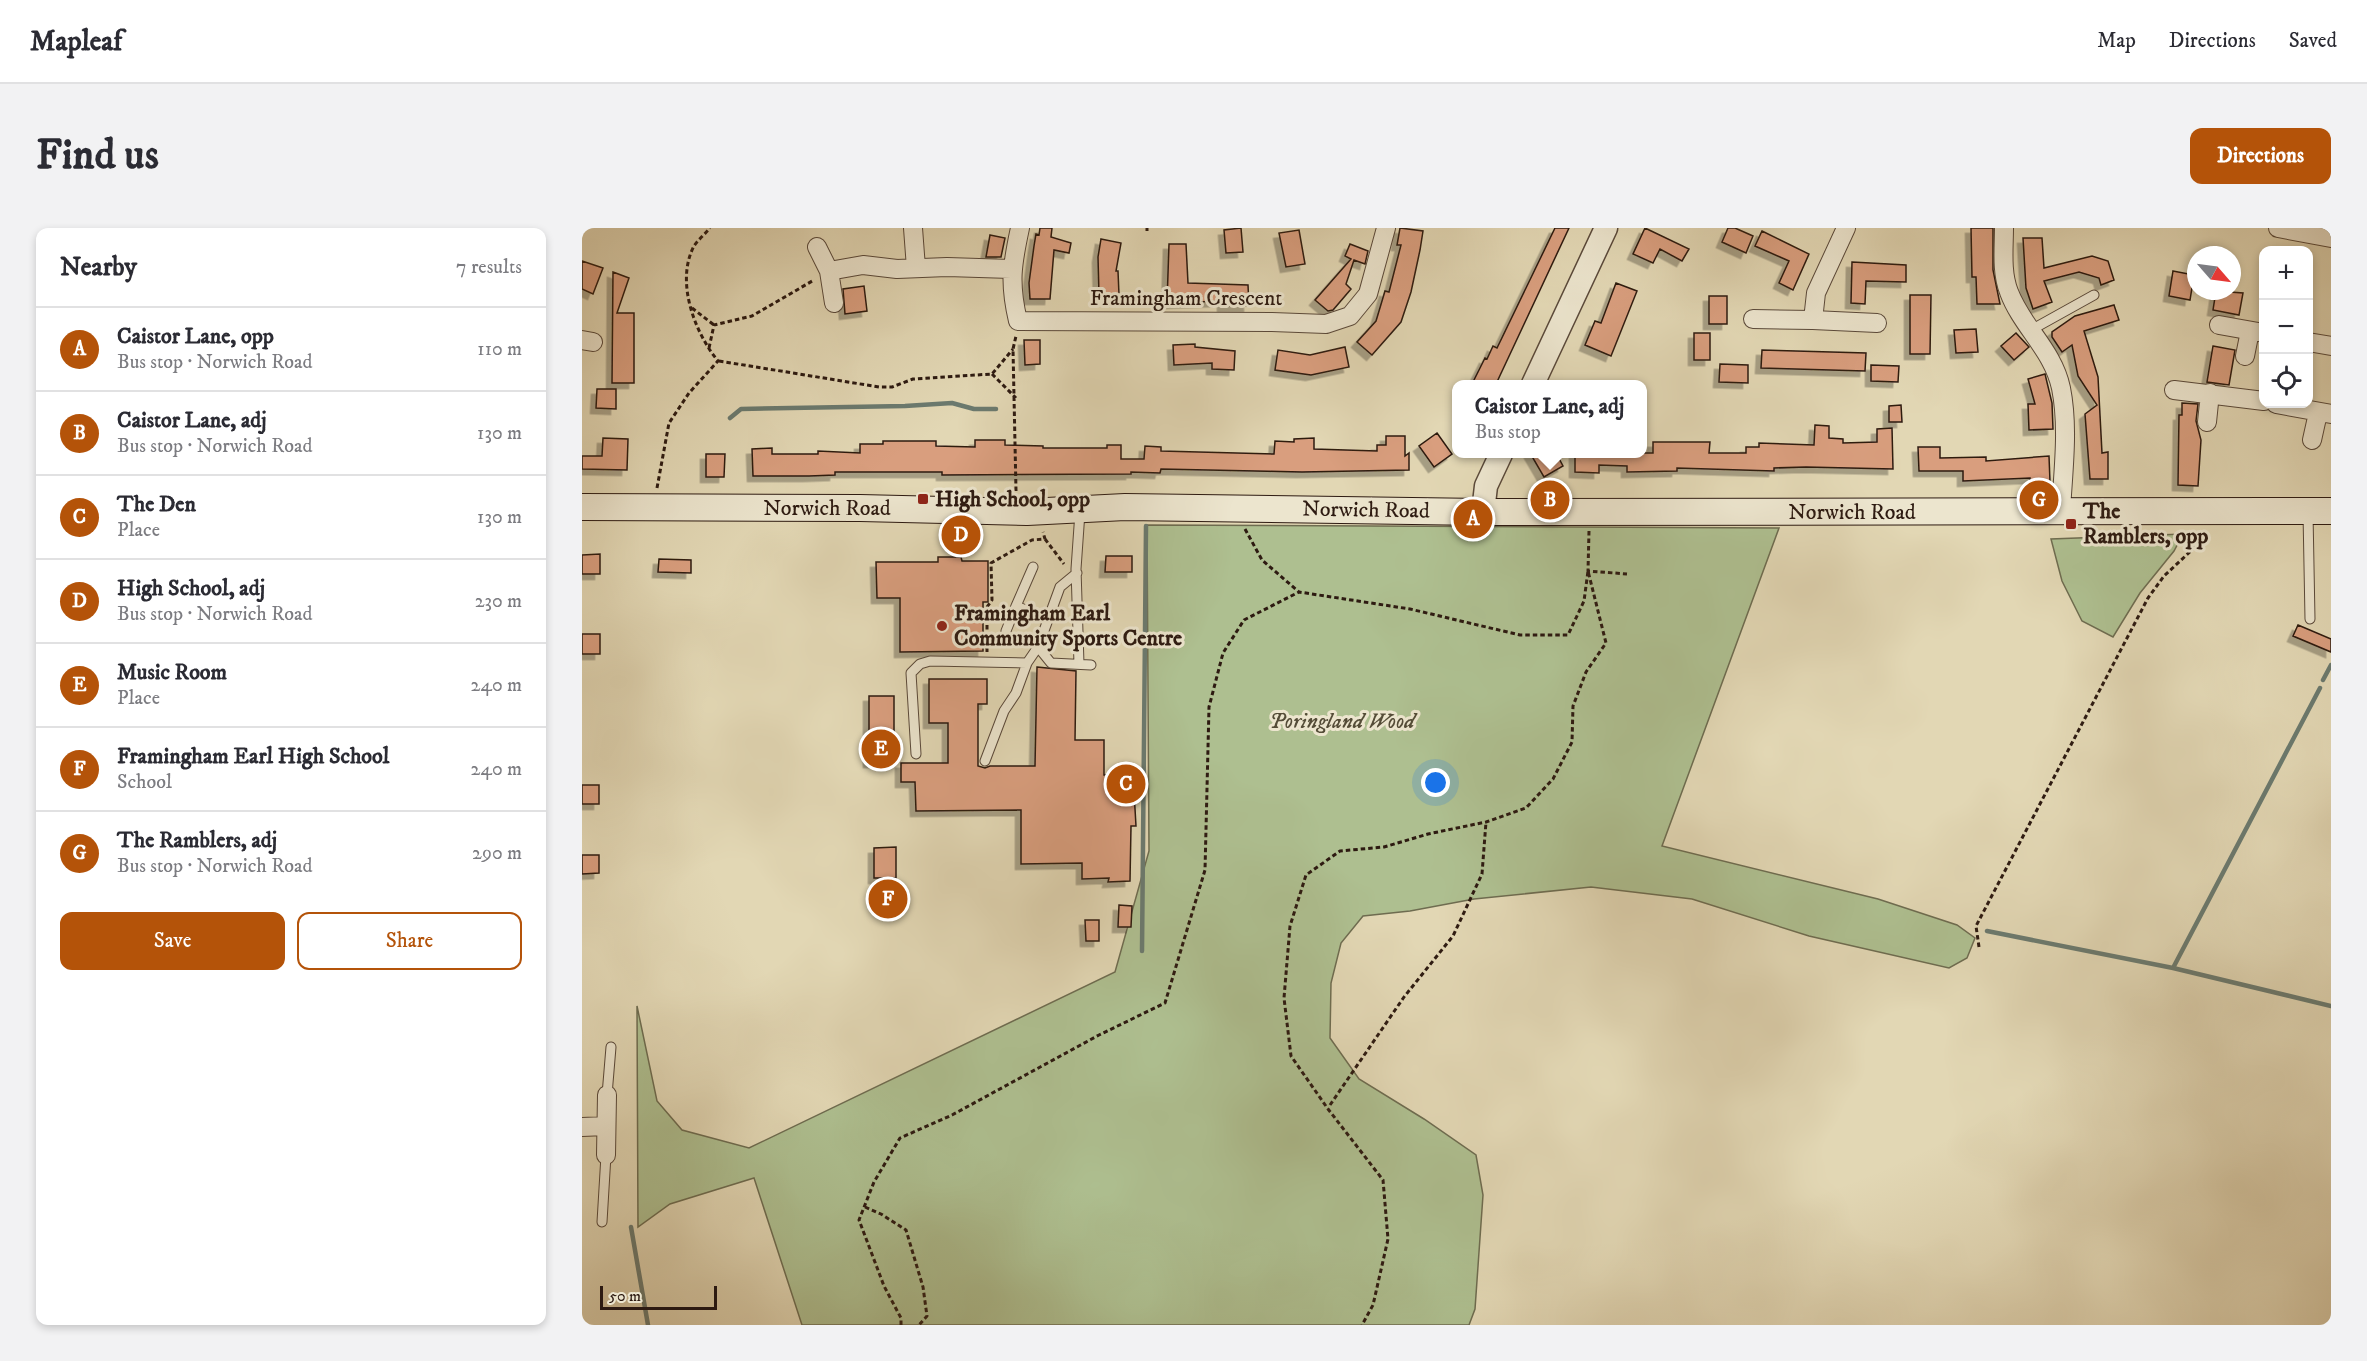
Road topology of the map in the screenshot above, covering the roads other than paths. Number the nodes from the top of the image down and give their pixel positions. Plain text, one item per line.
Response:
1 (913, 228) edge
2 (1020, 228) edge
3 (1386, 228) edge
4 (1606, 228) edge
5 (1846, 228) edge
6 (2004, 228) edge
7 (2278, 228) edge
8 (2331, 238) edge
9 (817, 247) dead end
10 (916, 268) junction
11 (1011, 269) junction
12 (829, 271) junction
13 (2094, 295) dead end
14 (834, 303) dead end
15 (1753, 319) dead end
16 (1813, 320) junction
17 (1876, 323) dead end
18 (2219, 325) dead end
19 (2031, 330) junction
20 (2257, 332) edge
21 (2313, 343) edge
22 (2331, 346) edge
23 (2244, 356) dead end
24 (1535, 380) edge
25 (2174, 390) dead end
26 (2210, 393) junction
27 (2259, 400) edge
28 (2295, 408) edge
29 (2324, 414) edge
30 (2207, 422) dead end
31 (2312, 440) dead end
32 (1499, 458) edge
33 (582, 507) edge
34 (1080, 510) junction
35 (2319, 511) edge
36 (1483, 512) junction
37 (2061, 512) junction
38 (1033, 567) dead end
39 (1077, 573) junction
40 (1016, 606) junction
41 (1047, 619) junction
42 (2310, 619) dead end
43 (1006, 631) dead end
44 (1038, 647) junction
45 (1027, 663) junction
46 (1079, 664) junction
47 (1091, 665) dead end
48 (916, 754) dead end
49 (985, 761) dead end
50 (611, 1047) dead end
51 (608, 1095) joint
52 (606, 1126) junction
53 (582, 1127) edge
54 (606, 1155) joint
55 (602, 1222) dead end

1 - 10 street
2 - 11 street
3 - 11 street, Framingham Crescent
4 - 24 street
5 - 16 street
6 - 19 street
7 - 8 street
9 - 12 street
10 - 11 street
10 - 12 street
12 - 14 street
13 - 19 lane
15 - 16 street
16 - 17 street
18 - 20 street
19 - 37 street
20 - 23 street
21 - 22 street
25 - 26 street
26 - 27 street
26 - 30 street
28 - 29 street
29 - 31 street
32 - 36 street
33 - 34 main road, Norwich Road
34 - 36 main road, Norwich Road
34 - 39 lane
35 - 37 main road, Norwich Road
35 - 42 lane
36 - 37 main road, Norwich Road
38 - 40 lane
39 - 41 lane
39 - 46 lane
40 - 41 lane
40 - 43 lane
41 - 44 lane
44 - 45 lane
44 - 46 lane
45 - 48 lane
45 - 49 lane
46 - 47 lane
50 - 51 lane
51 - 52 street
52 - 53 street
52 - 54 street
54 - 55 lane

